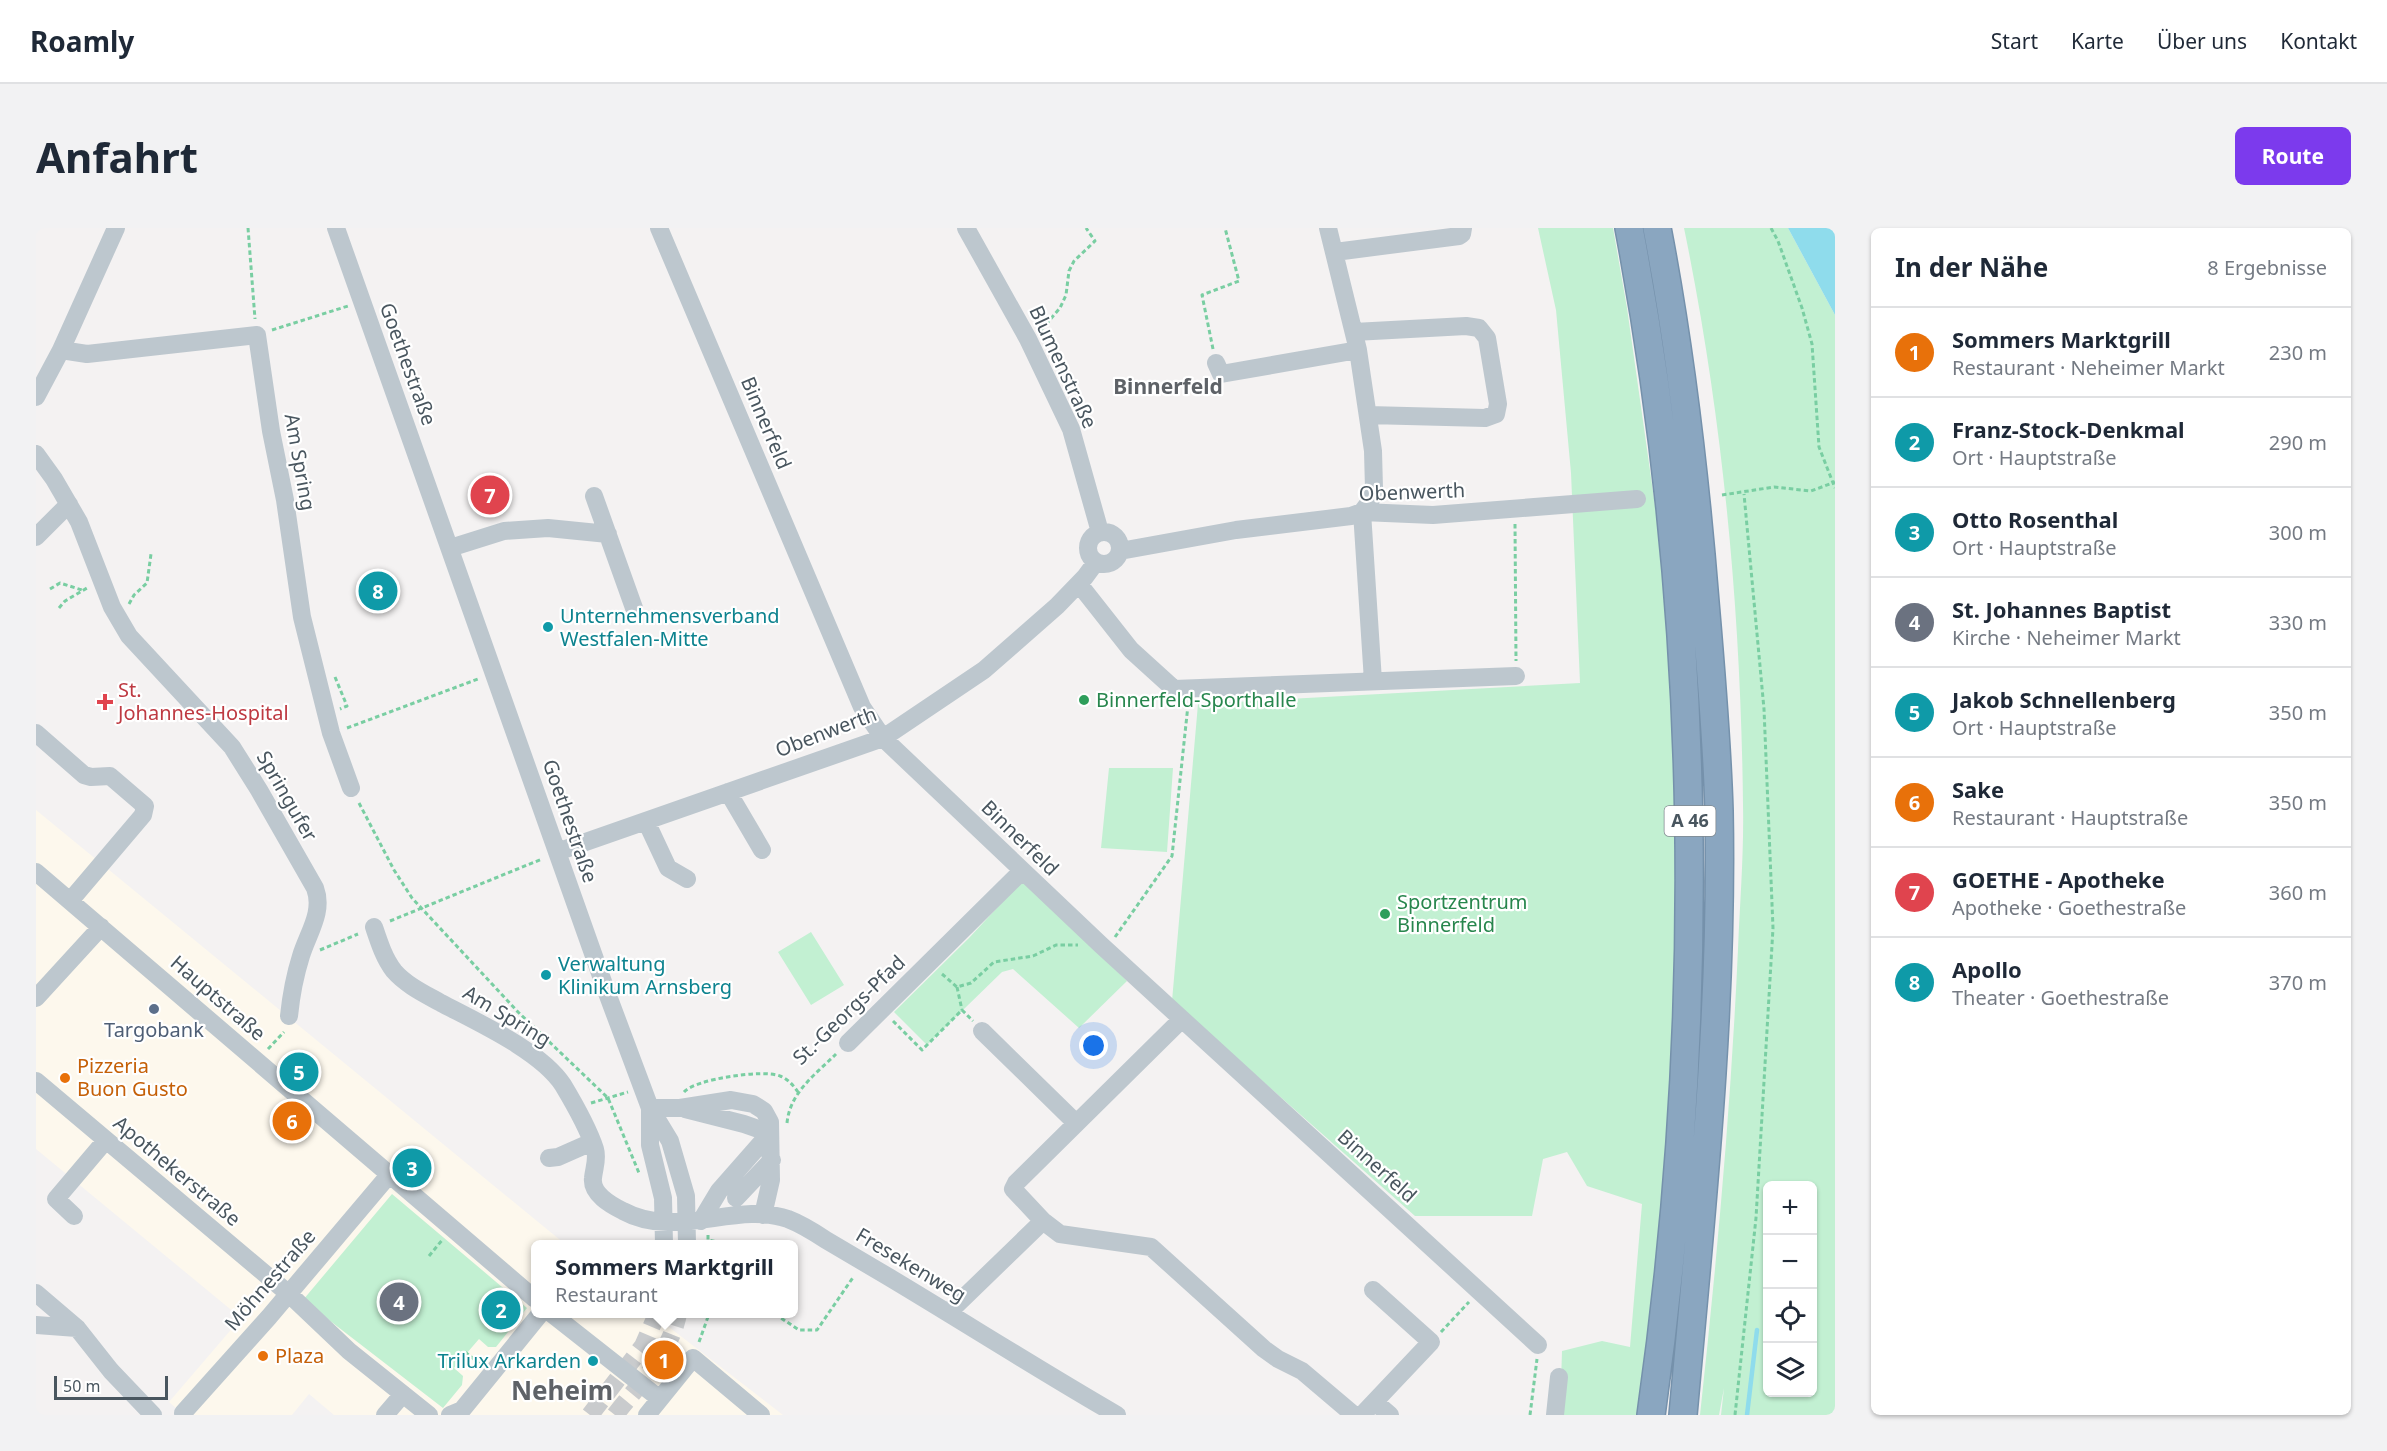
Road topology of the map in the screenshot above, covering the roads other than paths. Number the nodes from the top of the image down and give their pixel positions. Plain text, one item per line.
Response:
1 (116, 228) edge
2 (336, 228) edge
3 (659, 228) edge
4 (966, 228) edge
5 (1328, 228) edge
6 (1463, 228) edge
7 (1629, 228) edge
8 (1658, 228) edge
9 (1335, 252) junction
10 (1354, 332) junction
11 (61, 350) junction
12 (1358, 350) junction
13 (1216, 363) road end
14 (38, 391) edge
15 (1368, 414) junction
16 (36, 454) edge
17 (594, 496) dead end
18 (1637, 499) dead end
19 (69, 504) junction
20 (1362, 512) junction
21 (1100, 532) junction
22 (608, 534) junction
23 (36, 537) edge
24 (450, 548) junction
25 (1120, 551) junction
26 (1096, 562) junction
27 (1079, 584) junction
28 (634, 608) dead end
29 (1516, 676) road end
30 (1373, 681) junction
31 (36, 733) edge
32 (883, 738) junction
33 (351, 788) road end
34 (728, 792) junction
35 (646, 821) junction
36 (762, 850) dead end
37 (557, 852) junction
38 (1022, 871) junction
39 (36, 872) edge
40 (687, 879) dead end
41 (70, 900) junction
42 (101, 927) junction
43 (374, 927) dead end
44 (36, 998) edge
45 (289, 1016) road end
46 (1182, 1019) junction
47 (982, 1031) road end
48 (848, 1043) road end
49 (36, 1081) edge
50 (650, 1108) junction
51 (1076, 1123) junction
52 (770, 1133) junction
53 (106, 1140) junction
54 (592, 1142) junction
55 (549, 1158) dead end
56 (772, 1160) junction
57 (389, 1175) junction
58 (736, 1198) dead end
59 (764, 1215) junction
60 (74, 1216) dead end
61 (1043, 1221) junction
62 (665, 1222) junction
63 (694, 1222) junction
64 (664, 1240) edge
65 (689, 1240) edge
66 (1373, 1290) dead end
67 (36, 1293) edge
68 (289, 1294) junction
69 (531, 1296) edge
70 (948, 1313) junction
71 (537, 1318) edge
72 (557, 1318) edge
73 (36, 1324) edge
74 (77, 1328) junction
75 (1538, 1345) road end
76 (1559, 1377) dead end
77 (403, 1394) junction
78 (660, 1399) junction
79 (1375, 1402) junction
80 (460, 1413) edge
81 (184, 1414) edge
82 (153, 1415) edge
83 (159, 1415) edge
84 (385, 1415) edge
85 (429, 1415) edge
86 (647, 1415) edge
87 (761, 1415) edge
88 (1117, 1415) edge
89 (1354, 1415) edge
90 (1362, 1415) edge
91 (1389, 1415) edge
92 (1555, 1415) edge
93 (1651, 1415) edge
94 (1683, 1415) edge

1 - 11 street
2 - 24 street, Goethestraße
3 - 32 street, Binnerfeld
4 - 21 street, Blumenstraße
5 - 9 street
6 - 9 street
7 - 93 highway, A 46
8 - 94 highway, A 46
9 - 10 street
10 - 12 street
10 - 15 street
11 - 14 street
11 - 33 street, Am Spring
12 - 13 street
12 - 15 street
15 - 20 street
16 - 19 street, Springufer
17 - 22 street
18 - 20 street, Obenwerth
19 - 23 street
19 - 45 street, Springufer
20 - 25 street, Obenwerth
20 - 30 street
21 - 25 street
21 - 26 street
22 - 24 street
22 - 28 street
24 - 37 street, Goethestraße
25 - 26 street, Obenwerth
26 - 27 street, Obenwerth
27 - 30 street
27 - 32 street, Obenwerth
29 - 30 street
31 - 41 street
32 - 34 street, Obenwerth
32 - 38 street, Binnerfeld
34 - 35 street, Obenwerth
34 - 36 street
35 - 37 street, Obenwerth
35 - 40 street
37 - 50 street, Goethestraße
38 - 46 street, Binnerfeld
38 - 48 street, St.-Georgs-Pfad
39 - 41 street, Hauptstraße
41 - 42 street, Hauptstraße
42 - 44 street
42 - 57 street, Hauptstraße
43 - 54 street, Am Spring
46 - 51 street
46 - 75 street, Binnerfeld
47 - 51 street
49 - 53 street, Apothekerstraße
50 - 52 street
50 - 62 street, Goethestraße
50 - 63 street, Goethestraße
51 - 61 street
52 - 56 street
52 - 63 street
53 - 60 street
53 - 68 street, Apothekerstraße
54 - 55 street
54 - 62 street, Am Spring
56 - 58 street
56 - 59 street
57 - 68 street, Möhnestraße
57 - 69 street, Hauptstraße
59 - 63 street, Fresekenweg
59 - 70 street, Fresekenweg
61 - 70 street
61 - 89 street
62 - 63 street, Fresekenweg
62 - 64 street, Goethestraße
63 - 65 street, Goethestraße
66 - 79 street
67 - 74 street
68 - 77 street, Apothekerstraße
68 - 81 street, Möhnestraße
70 - 88 street, Fresekenweg
71 - 80 street
72 - 78 street
73 - 74 street
74 - 82 street
76 - 92 street
77 - 84 street
77 - 85 street, Apothekerstraße
78 - 86 street
78 - 87 street
79 - 90 street
79 - 91 street
81 - 83 street, Möhnestraße

